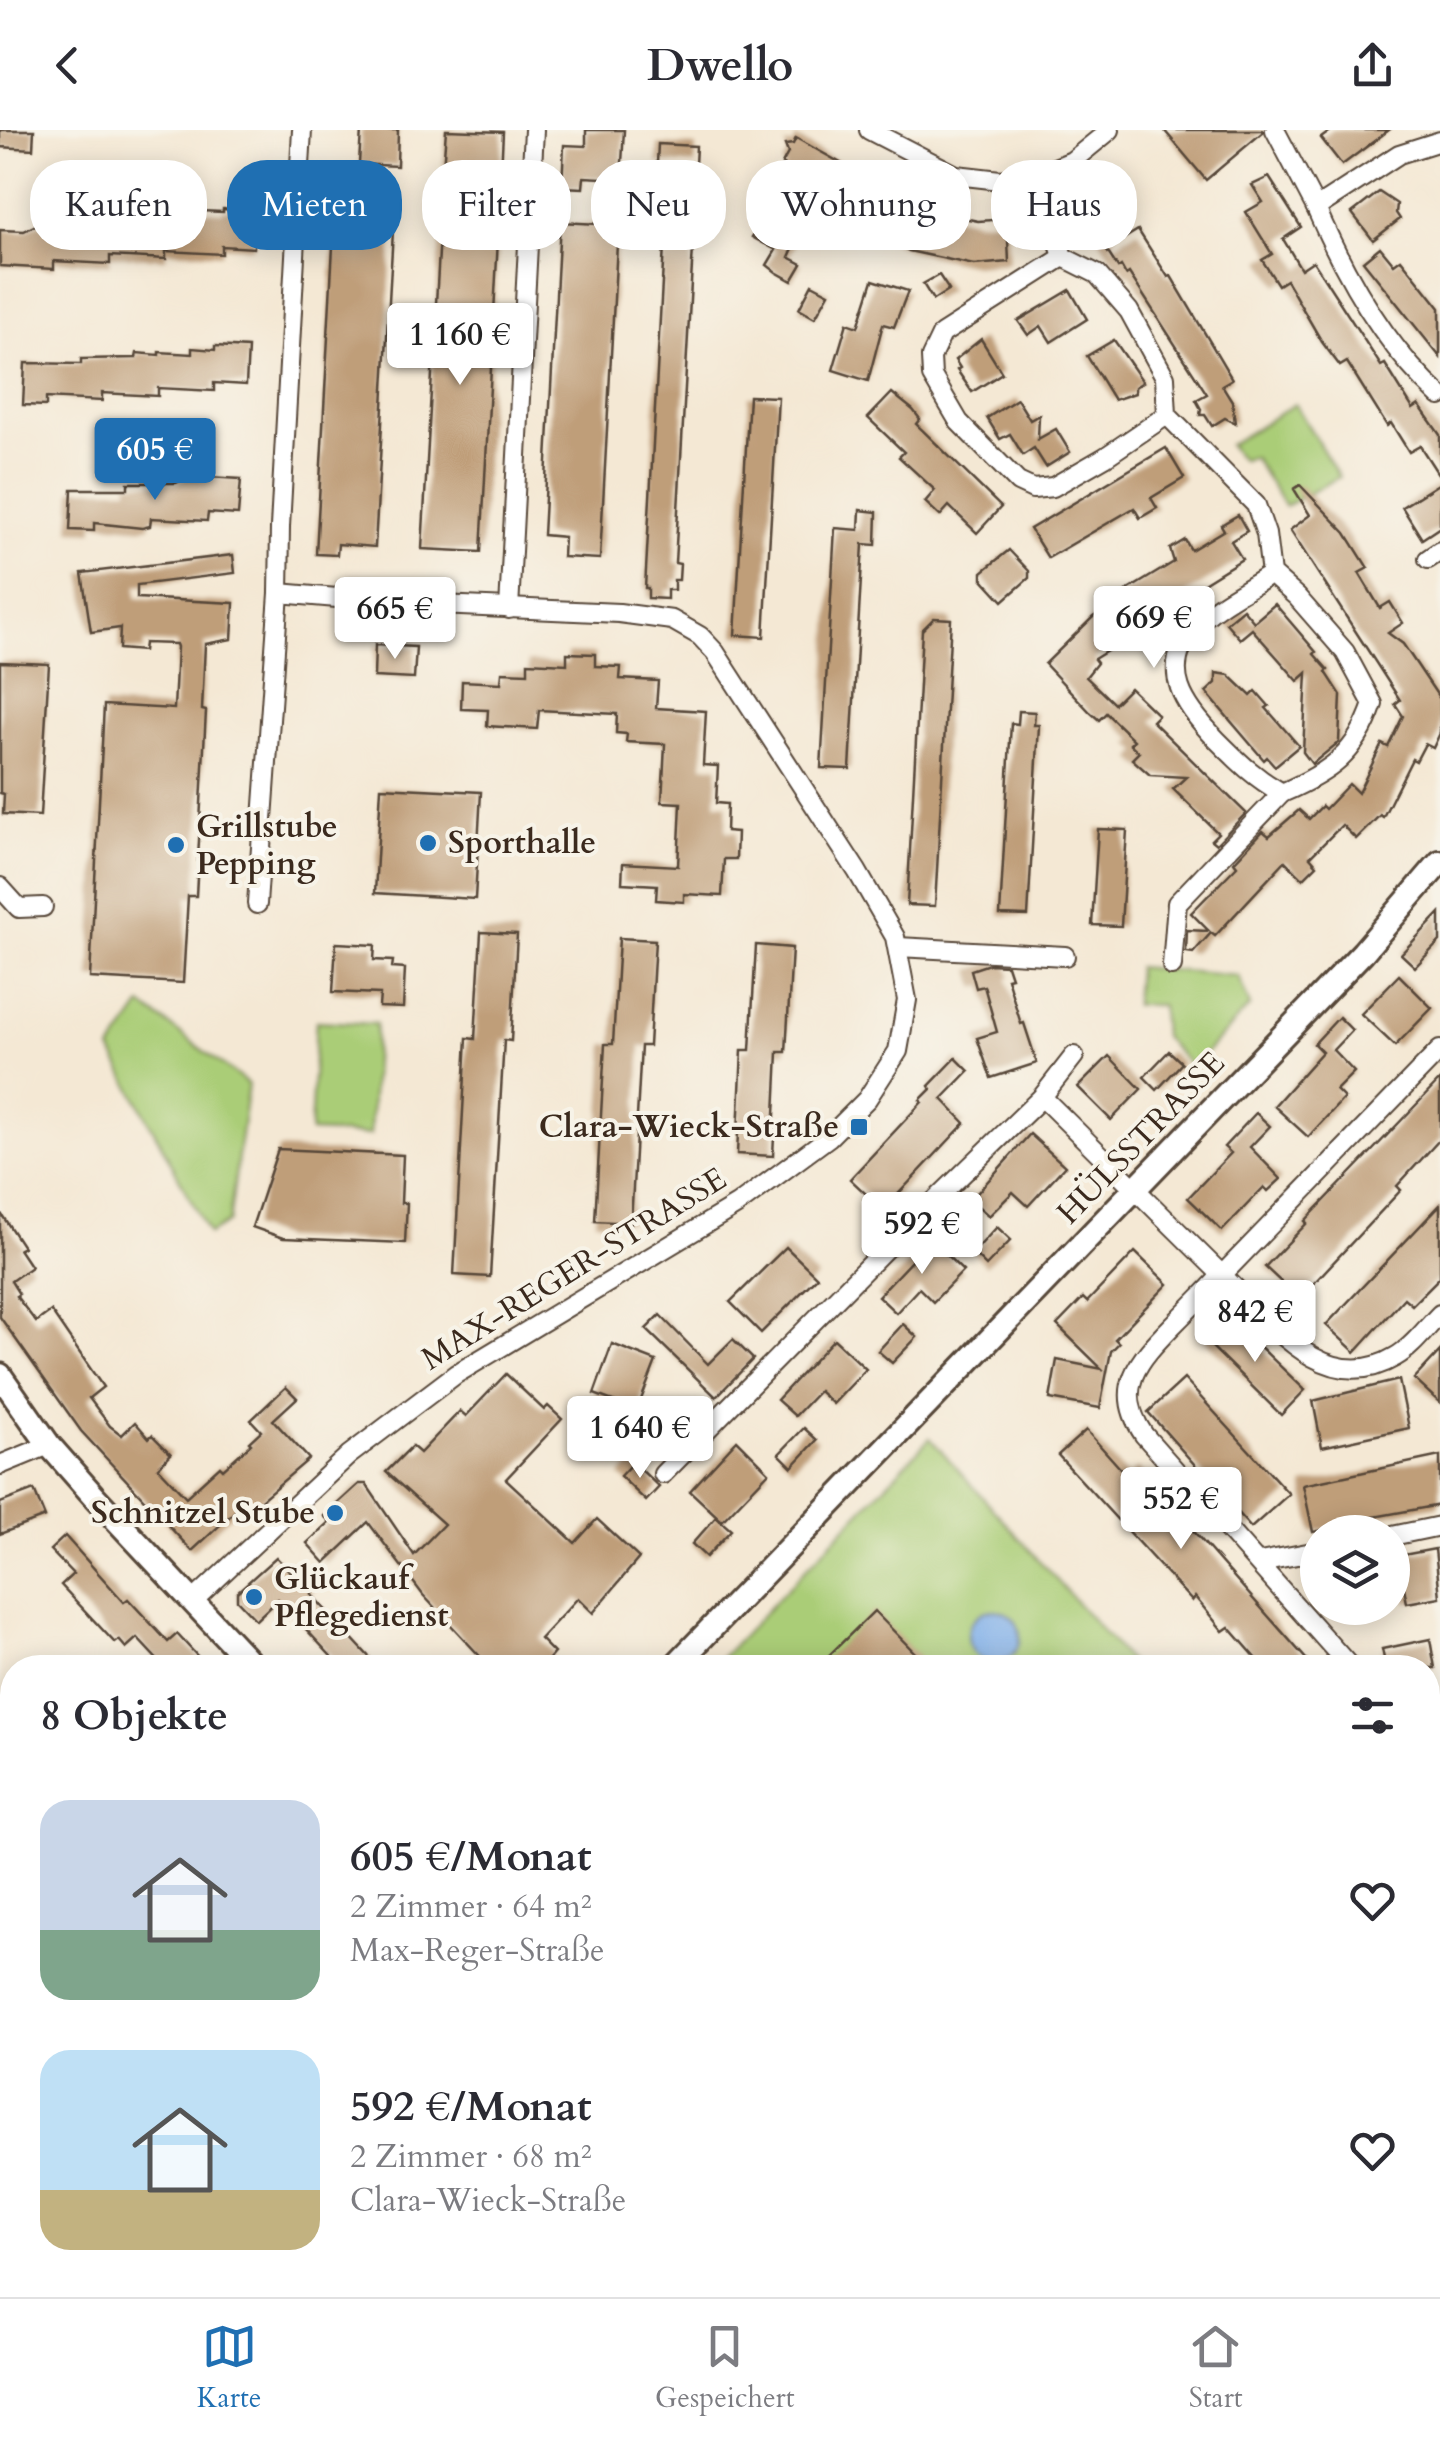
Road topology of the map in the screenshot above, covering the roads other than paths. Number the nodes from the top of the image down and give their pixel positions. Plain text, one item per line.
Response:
1 (302, 130) edge
2 (534, 130) edge
3 (869, 130) edge
4 (1275, 130) edge
5 (1104, 132) edge
6 (1440, 141) edge
7 (1072, 160) edge
8 (991, 179) edge
9 (1316, 208) junction
10 (1060, 250) edge
11 (1062, 258) junction
12 (1440, 396) edge
13 (1167, 415) junction
14 (1271, 574) junction
15 (279, 594) junction
16 (509, 609) junction
17 (1282, 793) junction
18 (1440, 862) edge
19 (0, 887) edge
20 (258, 904) dead end
21 (43, 908) dead end
22 (898, 947) junction
23 (1066, 956) dead end
24 (1172, 966) dead end
25 (1440, 1050) edge
26 (1074, 1056) dead end
27 (1042, 1096) junction
28 (1136, 1190) junction
29 (1222, 1275) junction
30 (1440, 1314) edge
31 (0, 1375) edge
32 (49, 1445) junction
33 (0, 1464) edge
34 (662, 1474) dead end
35 (1440, 1526) edge
36 (1410, 1532) edge
37 (1300, 1554) edge
38 (1260, 1562) junction
39 (194, 1600) junction
40 (243, 1655) edge
41 (686, 1655) edge
42 (1340, 1655) edge

1 - 15 street
2 - 16 street
3 - 8 street
4 - 9 street
5 - 7 street
6 - 9 street
9 - 12 street
10 - 11 street
11 - 13 street
11 - 13 street
13 - 14 street
14 - 17 street
14 - 17 street
15 - 16 street, MAX-REGER-STRASSE
15 - 20 street
16 - 22 street, MAX-REGER-STRASSE
17 - 24 street
18 - 28 street, HÜLSSTRASSE
19 - 21 street
22 - 23 street
22 - 39 street, MAX-REGER-STRASSE
25 - 29 street
26 - 27 street
27 - 28 street
27 - 34 street
28 - 29 street
28 - 41 street, HÜLSSTRASSE
29 - 30 street
29 - 38 street
31 - 32 street
32 - 33 street
32 - 39 street
35 - 36 street
37 - 38 street
38 - 42 street
39 - 40 street

